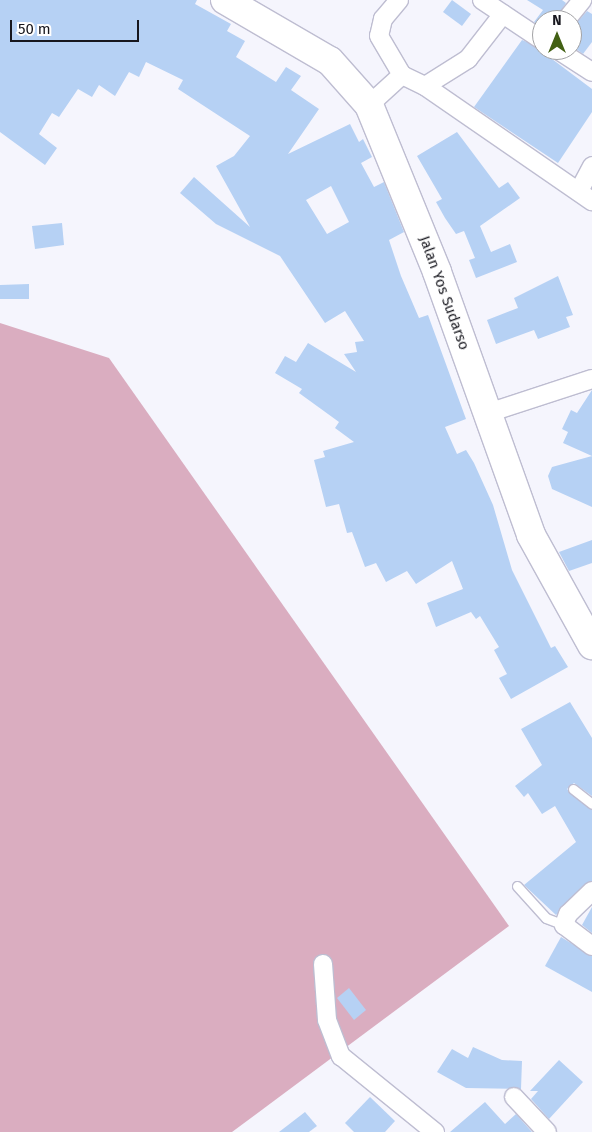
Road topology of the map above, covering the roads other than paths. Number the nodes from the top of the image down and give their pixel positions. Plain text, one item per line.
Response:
1 (225, 0) edge
2 (399, 0) edge
3 (482, 0) edge
4 (582, 0) edge
5 (574, 10) edge
6 (503, 14) junction
7 (532, 33) edge
8 (573, 60) edge
9 (592, 72) edge
10 (402, 75) junction
11 (425, 86) junction
12 (369, 105) junction
13 (592, 166) edge
14 (586, 195) edge
15 (592, 379) edge
16 (488, 413) junction
17 (592, 645) edge
18 (573, 789) dead end
19 (592, 804) edge
20 (517, 886) dead end
21 (592, 891) edge
22 (564, 925) junction
23 (592, 946) edge
24 (323, 964) dead end
25 (514, 1097) dead end
26 (435, 1132) edge
27 (547, 1132) edge

1 - 12 highway, Jalan Yos Sudarso
2 - 10 street
3 - 6 street
4 - 5 street
6 - 7 street
6 - 11 street
8 - 9 street
10 - 11 street
10 - 12 street
11 - 14 street
12 - 16 highway, Jalan Yos Sudarso
13 - 14 street
15 - 16 street
16 - 17 highway, Jalan Yos Sudarso
18 - 19 lane
20 - 22 lane
21 - 22 street
22 - 23 street
24 - 26 street
25 - 27 street

